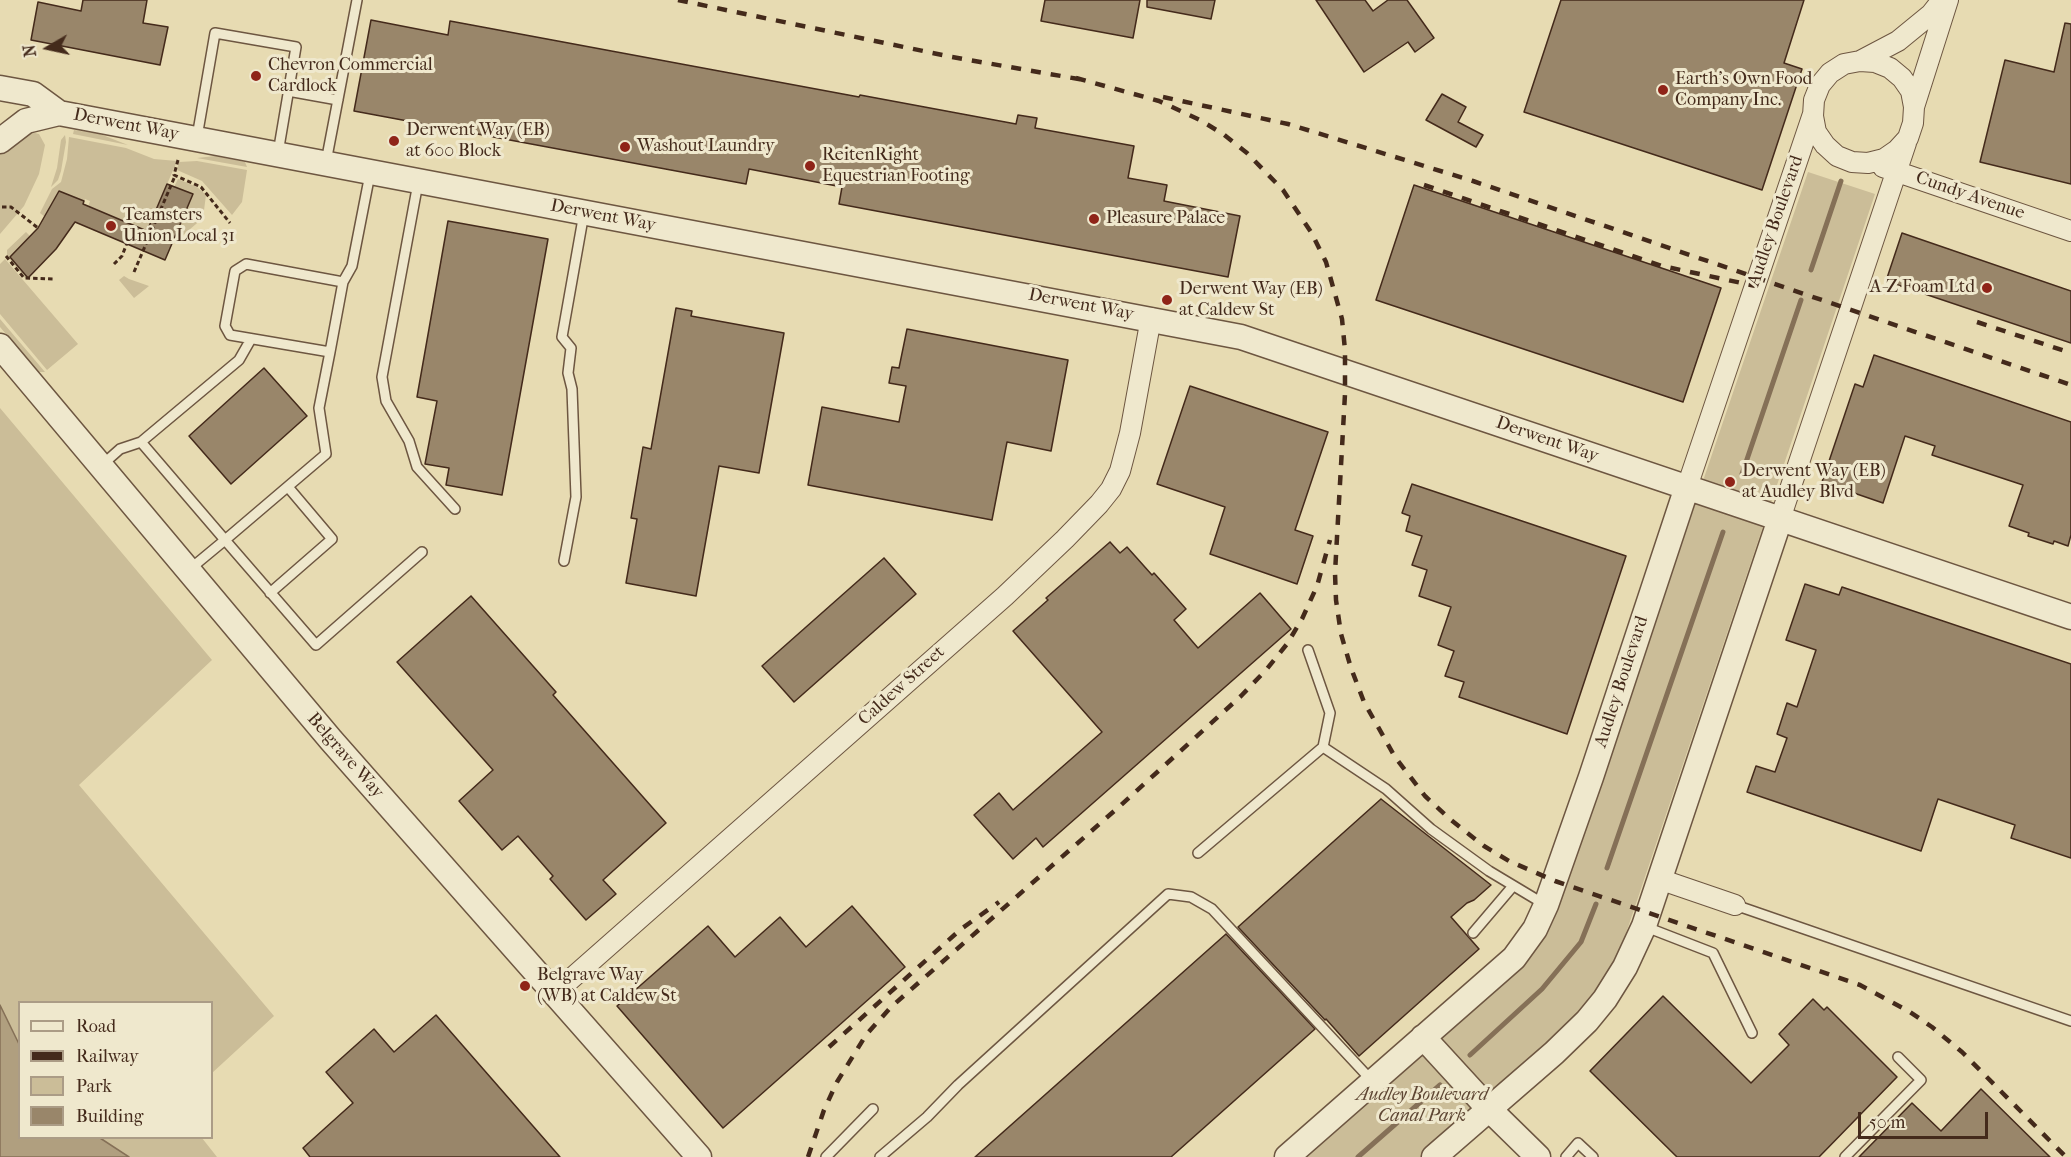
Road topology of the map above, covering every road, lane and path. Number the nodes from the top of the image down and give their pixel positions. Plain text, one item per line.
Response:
1 (357, 0) edge
2 (1942, 0) edge
3 (1948, 0) edge
4 (1860, 61) junction
5 (0, 88) edge
6 (288, 92) junction
7 (338, 100) junction
8 (1914, 107) junction
9 (59, 113) junction
10 (1813, 114) junction
11 (1908, 138) junction
12 (196, 139) junction
13 (0, 141) edge
14 (277, 154) junction
15 (178, 160) dead end
16 (326, 162) junction
17 (1868, 163) junction
18 (370, 171) junction
19 (1896, 171) junction
20 (175, 176) junction
21 (418, 181) junction
22 (2, 207) dead end
23 (584, 213) junction
24 (230, 223) dead end
25 (38, 228) dead end
26 (2071, 231) edge
27 (127, 243) dead end
28 (6, 256) dead end
29 (114, 264) dead end
30 (134, 272) dead end
31 (53, 279) dead end
32 (343, 282) junction
33 (1151, 318) junction
34 (251, 339) junction
35 (0, 346) edge
36 (330, 352) junction
37 (141, 442) junction
38 (101, 467) junction
39 (288, 487) junction
40 (1687, 487) junction
41 (455, 509) dead end
42 (1780, 519) junction
43 (225, 540) junction
44 (422, 552) dead end
45 (564, 561) dead end
46 (188, 571) junction
47 (270, 592) junction
48 (2071, 617) edge
49 (1308, 650) dead end
50 (1323, 747) junction
51 (1198, 853) dead end
52 (1659, 879) junction
53 (1513, 885) junction
54 (1546, 905) junction
55 (1736, 905) joint
56 (1644, 926) junction
57 (1473, 933) dead end
58 (555, 993) junction
59 (2071, 1022) edge
60 (1752, 1033) dead end
61 (1424, 1037) junction
62 (1898, 1057) dead end
63 (1373, 1082) junction
64 (873, 1108) dead end
65 (1489, 1109) junction
66 (699, 1157) edge
67 (826, 1157) edge
68 (880, 1157) edge
69 (1287, 1157) edge
70 (1434, 1157) edge
71 (1538, 1157) edge
72 (1566, 1157) edge
73 (1593, 1157) edge
74 (1845, 1157) edge

1 - 7 lane
2 - 4 street
3 - 8 street
4 - 8 street
4 - 10 street
5 - 9 street, Derwent Way
6 - 7 lane
6 - 12 lane
6 - 14 lane
7 - 16 lane
8 - 11 street
9 - 12 street, Derwent Way
9 - 13 street, Derwent Way
10 - 17 street
10 - 40 street, Audley Boulevard
11 - 17 street
11 - 19 street
12 - 14 street, Derwent Way
14 - 16 street, Derwent Way
15 - 20 path
16 - 18 street, Derwent Way
17 - 19 street, Cundy Avenue
18 - 21 street, Derwent Way
18 - 32 lane
19 - 26 street, Cundy Avenue
19 - 42 street
20 - 24 path
20 - 30 path
21 - 23 street, Derwent Way
21 - 41 lane
22 - 25 path
23 - 33 street, Derwent Way
23 - 45 lane
27 - 29 path
28 - 31 path
32 - 34 lane
32 - 36 lane
33 - 40 street, Derwent Way
33 - 58 street, Caldew Street
34 - 36 lane
34 - 37 lane
35 - 38 street, Belgrave Way
36 - 39 lane
37 - 38 lane
37 - 43 lane
38 - 46 street, Belgrave Way
39 - 43 lane
39 - 47 lane
40 - 42 street, Derwent Way
40 - 54 street, Audley Boulevard
42 - 48 street, Derwent Way
42 - 52 street
43 - 46 lane
43 - 47 lane
44 - 47 lane
46 - 58 street, Belgrave Way
49 - 50 lane
50 - 51 lane
50 - 53 lane
52 - 55 street
52 - 56 street
53 - 54 lane
53 - 57 lane
54 - 61 street, Audley Boulevard
55 - 59 lane
56 - 60 lane
56 - 65 street
58 - 66 street, Belgrave Way
61 - 63 street, Audley Boulevard
61 - 65 street
62 - 74 lane
63 - 68 lane
63 - 69 street, Audley Boulevard
64 - 67 lane
65 - 70 street
65 - 71 street
72 - 73 lane

